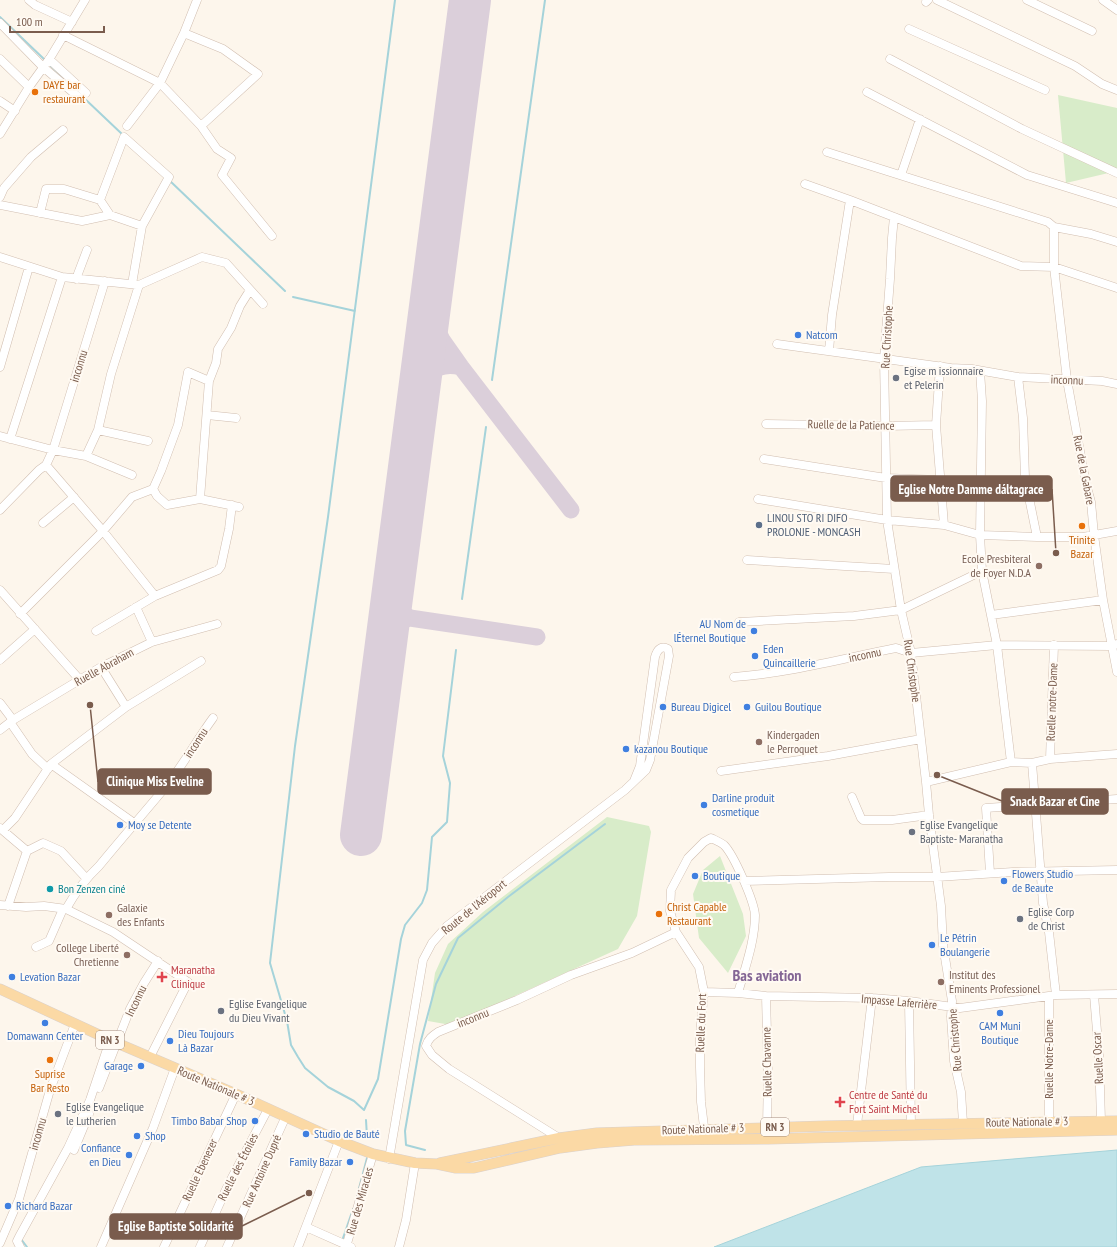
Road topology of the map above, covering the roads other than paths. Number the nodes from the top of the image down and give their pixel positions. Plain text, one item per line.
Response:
1 (29, 0) edge
2 (86, 0) edge
3 (197, 0) edge
4 (937, 0) edge
5 (1027, 0) edge
6 (1103, 0) edge
7 (1117, 10) edge
8 (72, 22) junction
9 (0, 23) edge
10 (910, 29) dead end
11 (1092, 31) dead end
12 (184, 33) junction
13 (63, 36) junction
14 (0, 59) edge
15 (890, 59) dead end
16 (46, 63) junction
17 (160, 83) junction
18 (29, 87) junction
19 (1045, 90) dead end
20 (1117, 90) edge
21 (867, 92) dead end
22 (84, 97) dead end
23 (0, 101) edge
24 (15, 111) junction
25 (920, 119) junction
26 (127, 126) dead end
27 (201, 126) junction
28 (62, 130) dead end
29 (0, 134) edge
30 (827, 152) dead end
31 (1117, 173) edge
32 (901, 175) junction
33 (805, 184) dead end
34 (2, 187) edge
35 (0, 197) edge
36 (100, 200) junction
37 (850, 200) junction
38 (1117, 203) edge
39 (0, 205) edge
40 (40, 213) junction
41 (110, 215) junction
42 (894, 217) junction
43 (142, 226) junction
44 (1054, 227) junction
45 (272, 236) dead end
46 (1117, 242) edge
47 (87, 250) dead end
48 (0, 257) edge
49 (29, 267) junction
50 (1054, 267) junction
51 (62, 277) junction
52 (76, 279) junction
53 (105, 282) junction
54 (135, 285) junction
55 (1117, 288) edge
56 (250, 290) junction
57 (263, 304) dead end
58 (777, 344) dead end
59 (828, 351) junction
60 (884, 359) junction
61 (940, 366) junction
62 (0, 367) edge
63 (976, 370) junction
64 (1018, 377) junction
65 (209, 380) junction
66 (1067, 380) junction
67 (1117, 384) edge
68 (207, 415) junction
69 (236, 418) dead end
70 (766, 424) dead end
71 (936, 425) junction
72 (886, 426) junction
73 (98, 430) junction
74 (0, 436) edge
75 (10, 439) junction
76 (148, 441) dead end
77 (53, 450) junction
78 (86, 456) junction
79 (764, 459) dead end
80 (46, 465) junction
81 (132, 474) dead end
82 (886, 478) junction
83 (941, 480) junction
84 (153, 488) junction
85 (74, 497) junction
86 (200, 499) junction
87 (758, 499) dead end
88 (0, 510) edge
89 (888, 520) junction
90 (43, 523) dead end
91 (944, 525) junction
92 (103, 531) junction
93 (1117, 531) edge
94 (980, 535) junction
95 (1094, 536) junction
96 (1037, 537) junction
97 (747, 560) dead end
98 (894, 569) junction
99 (982, 571) junction
100 (0, 590) edge
101 (155, 596) junction
102 (1103, 600) junction
103 (136, 607) junction
104 (901, 610) junction
105 (20, 614) junction
106 (991, 615) junction
107 (739, 622) dead end
108 (217, 624) dead end
109 (34, 629) junction
110 (96, 631) dead end
111 (152, 642) junction
112 (1054, 645) junction
113 (1114, 645) edge
114 (997, 646) junction
115 (911, 653) junction
116 (0, 660) edge
117 (201, 661) dead end
118 (101, 667) junction
119 (1117, 672) edge
120 (734, 677) dead end
121 (80, 680) junction
122 (0, 703) edge
123 (126, 707) junction
124 (213, 718) dead end
125 (11, 721) junction
126 (0, 730) edge
127 (921, 739) junction
128 (1117, 754) edge
129 (1050, 759) junction
130 (1011, 762) junction
131 (1032, 763) junction
132 (49, 767) junction
133 (721, 771) dead end
134 (634, 781) junction
135 (926, 782) junction
136 (852, 797) dead end
137 (1117, 799) edge
138 (1034, 804) junction
139 (929, 815) junction
140 (134, 823) junction
141 (2, 829) edge
142 (27, 851) junction
143 (1117, 870) edge
144 (1040, 871) junction
145 (990, 873) junction
146 (937, 877) junction
147 (86, 878) junction
148 (744, 881) junction
149 (4, 905) edge
150 (65, 909) junction
151 (676, 932) junction
152 (36, 948) dead end
153 (158, 961) junction
154 (0, 989) edge
155 (704, 992) junction
156 (738, 993) junction
157 (1117, 994) edge
158 (1094, 995) junction
159 (766, 996) junction
160 (1052, 996) junction
161 (872, 998) junction
162 (909, 1001) junction
163 (952, 1006) junction
164 (75, 1024) junction
165 (114, 1042) junction
166 (150, 1057) junction
167 (175, 1068) junction
168 (236, 1094) junction
169 (268, 1109) junction
170 (286, 1116) junction
171 (1049, 1121) junction
172 (1101, 1121) junction
173 (1117, 1121) edge
174 (963, 1123) junction
175 (911, 1124) junction
176 (857, 1125) junction
177 (826, 1126) junction
178 (767, 1127) junction
179 (1117, 1130) edge
180 (705, 1134) junction
181 (826, 1137) junction
182 (559, 1138) junction
183 (339, 1141) junction
184 (74, 1150) dead end
185 (373, 1154) junction
186 (390, 1159) junction
187 (415, 1164) junction
188 (436, 1164) junction
189 (306, 1227) junction
190 (0, 1243) edge
191 (346, 1245) edge
192 (20, 1247) edge
193 (100, 1247) edge
194 (164, 1247) edge
195 (200, 1247) edge
196 (228, 1247) edge
197 (298, 1247) edge
198 (399, 1247) edge

1 - 8 street
2 - 8 street
3 - 12 street
4 - 20 street
5 - 11 street
6 - 7 street
8 - 13 street
9 - 16 street
10 - 19 street
12 - 17 street
12 - 27 street
13 - 16 street
13 - 17 street
14 - 18 street
15 - 31 street
16 - 18 street
16 - 22 street
17 - 26 street
17 - 27 street
18 - 24 street
21 - 25 street
23 - 24 street
24 - 29 street
25 - 32 street
25 - 38 street
27 - 45 street
28 - 34 street
30 - 32 street
32 - 44 street
33 - 37 street
34 - 35 street
36 - 40 street
36 - 41 street
36 - 43 street
37 - 42 street
37 - 59 street
39 - 40 street
40 - 41 street
41 - 43 street
42 - 50 street
42 - 60 street, Rue Christophe
43 - 54 street
44 - 46 street
44 - 50 street, Rue de la Gabare
47 - 52 street
48 - 49 street
49 - 51 street
49 - 62 street
50 - 55 street
50 - 66 street, Rue de la Gabare
51 - 52 street
51 - 75 street
52 - 53 street
53 - 54 street
53 - 77 street, inconnu
54 - 56 street
54 - 73 street
56 - 57 street
56 - 65 street
58 - 59 street, inconnu
59 - 60 street, inconnu
60 - 61 street, inconnu
60 - 72 street, Rue Christophe
61 - 63 street, inconnu
61 - 71 street
63 - 64 street, inconnu
63 - 94 street
64 - 66 street, inconnu
64 - 96 street
65 - 68 street
65 - 84 street
66 - 67 street, inconnu
66 - 95 street, Rue de la Gabare
68 - 69 street
68 - 86 street
70 - 72 street, Ruelle de la Patience
71 - 72 street, Ruelle de la Patience
71 - 83 street
72 - 82 street, Rue Christophe
73 - 76 street
73 - 78 street
74 - 75 street
75 - 77 street
77 - 78 street
77 - 80 street, inconnu
78 - 81 street
79 - 82 street
80 - 85 street
80 - 88 street, inconnu
82 - 83 street
82 - 89 street, Rue Christophe
83 - 91 street
84 - 86 street
84 - 92 street
85 - 90 street
85 - 92 street
86 - 101 street
87 - 89 street
89 - 91 street
89 - 98 street, Rue Christophe
91 - 94 street
92 - 101 street
92 - 105 street
93 - 95 street
94 - 96 street
94 - 99 street
95 - 96 street
95 - 102 street, Rue de la Gabare
97 - 98 street
98 - 104 street, Rue Christophe
99 - 104 street
99 - 106 street
100 - 105 street
101 - 103 street
102 - 106 street
102 - 113 street, Rue de la Gabare
103 - 110 street
103 - 111 street
104 - 107 street
104 - 115 street, Rue Christophe
105 - 109 street
106 - 114 street
108 - 111 street, Ruelle Abraham
109 - 116 street
109 - 121 street
111 - 118 street, Ruelle Abraham
112 - 113 street, inconnu
112 - 114 street, inconnu
112 - 129 street, Ruelle notre-Dame
113 - 119 street, Rue de la Gabare
114 - 115 street, inconnu
114 - 130 street
115 - 120 street, inconnu
115 - 127 street, Rue Christophe
117 - 123 street
118 - 121 street, Ruelle Abraham
118 - 123 street
121 - 125 street, Ruelle Abraham
122 - 125 street
123 - 132 street
124 - 140 street, inconnu
125 - 126 street, Ruelle Abraham
125 - 132 street
127 - 133 street
127 - 135 street, Rue Christophe
128 - 129 street
129 - 131 street
130 - 131 street
130 - 135 street
131 - 138 street, Ruelle Notre-Dame
132 - 140 street
132 - 141 street
134 - 134 street, Route de l'Aéroport
134 - 186 street, Route de l'Aéroport
135 - 139 street, Rue Christophe
136 - 139 street
137 - 138 street
138 - 144 street, Ruelle Notre-Dame
138 - 145 street
139 - 146 street, Rue Christophe
140 - 147 street, inconnu
141 - 142 street
142 - 147 street
142 - 149 street
143 - 144 street
144 - 145 street
144 - 160 street, Ruelle Notre-Dame
145 - 146 street
146 - 148 street
146 - 163 street, Rue Christophe
147 - 150 street, inconnu
148 - 151 street, Ruelle du Fort
148 - 156 street, Ruelle du Fort
149 - 150 street
150 - 152 street
150 - 153 street
151 - 155 street, Ruelle du Fort
151 - 182 street, inconnu
153 - 165 street, Inconnu
153 - 166 street
154 - 164 main road, Route Nationale # 3 / RN 3
155 - 156 street, Impasse Laferrière
155 - 180 street, Ruelle du Fort
156 - 159 street, Impasse Laferrière
157 - 158 street, Impasse Laferrière
158 - 160 street, Impasse Laferrière
158 - 172 street, Ruelle Oscar
159 - 161 street, Impasse Laferrière
159 - 178 street, Ruelle Chavanne
160 - 163 street, Impasse Laferrière
160 - 171 street, Ruelle Notre-Dame
161 - 162 street, Impasse Laferrière
161 - 176 street
162 - 163 street, Impasse Laferrière
162 - 175 street
163 - 174 street, Rue Christophe
164 - 165 main road, Route Nationale # 3 / RN 3
164 - 190 street, inconnu
165 - 166 main road, Route Nationale # 3 / RN 3
165 - 184 street
165 - 192 street
166 - 167 main road, Route Nationale # 3 / RN 3
167 - 168 main road, Route Nationale # 3 / RN 3
167 - 193 street
168 - 169 main road, Route Nationale # 3 / RN 3
168 - 194 street, Ruelle Ebenezer
169 - 170 main road, Route Nationale # 3 / RN 3
169 - 195 street, Ruelle des Étoiles
170 - 183 main road, Route Nationale # 3 / RN 3
170 - 196 street, Rue Antoine Dupré
171 - 172 main road, Route Nationale # 3 / RN 3
171 - 174 main road, Route Nationale # 3 / RN 3
172 - 173 main road, Route Nationale # 3 / RN 3
174 - 175 main road, Route Nationale # 3 / RN 3
175 - 176 main road, Route Nationale # 3 / RN 3
176 - 177 main road, Route Nationale # 3 / RN 3
177 - 178 main road, Route Nationale # 3 / RN 3
177 - 181 main road
178 - 180 main road, Route Nationale # 3 / RN 3
179 - 181 main road, Route Nationale # 3 / RN 3
180 - 181 main road, Route Nationale # 3 / RN 3
180 - 182 main road, Route Nationale # 3 / RN 3
180 - 188 main road, Route Nationale # 3 / RN 3
182 - 188 main road, Route Nationale # 3 / RN 3
183 - 185 main road, Route Nationale # 3 / RN 3
183 - 189 street
185 - 186 main road, Route Nationale # 3 / RN 3
185 - 191 street, Rue des Miracles
186 - 187 main road, Route Nationale # 3 / RN 3
187 - 188 main road, Route Nationale # 3 / RN 3
187 - 198 street
189 - 191 street
189 - 197 street

